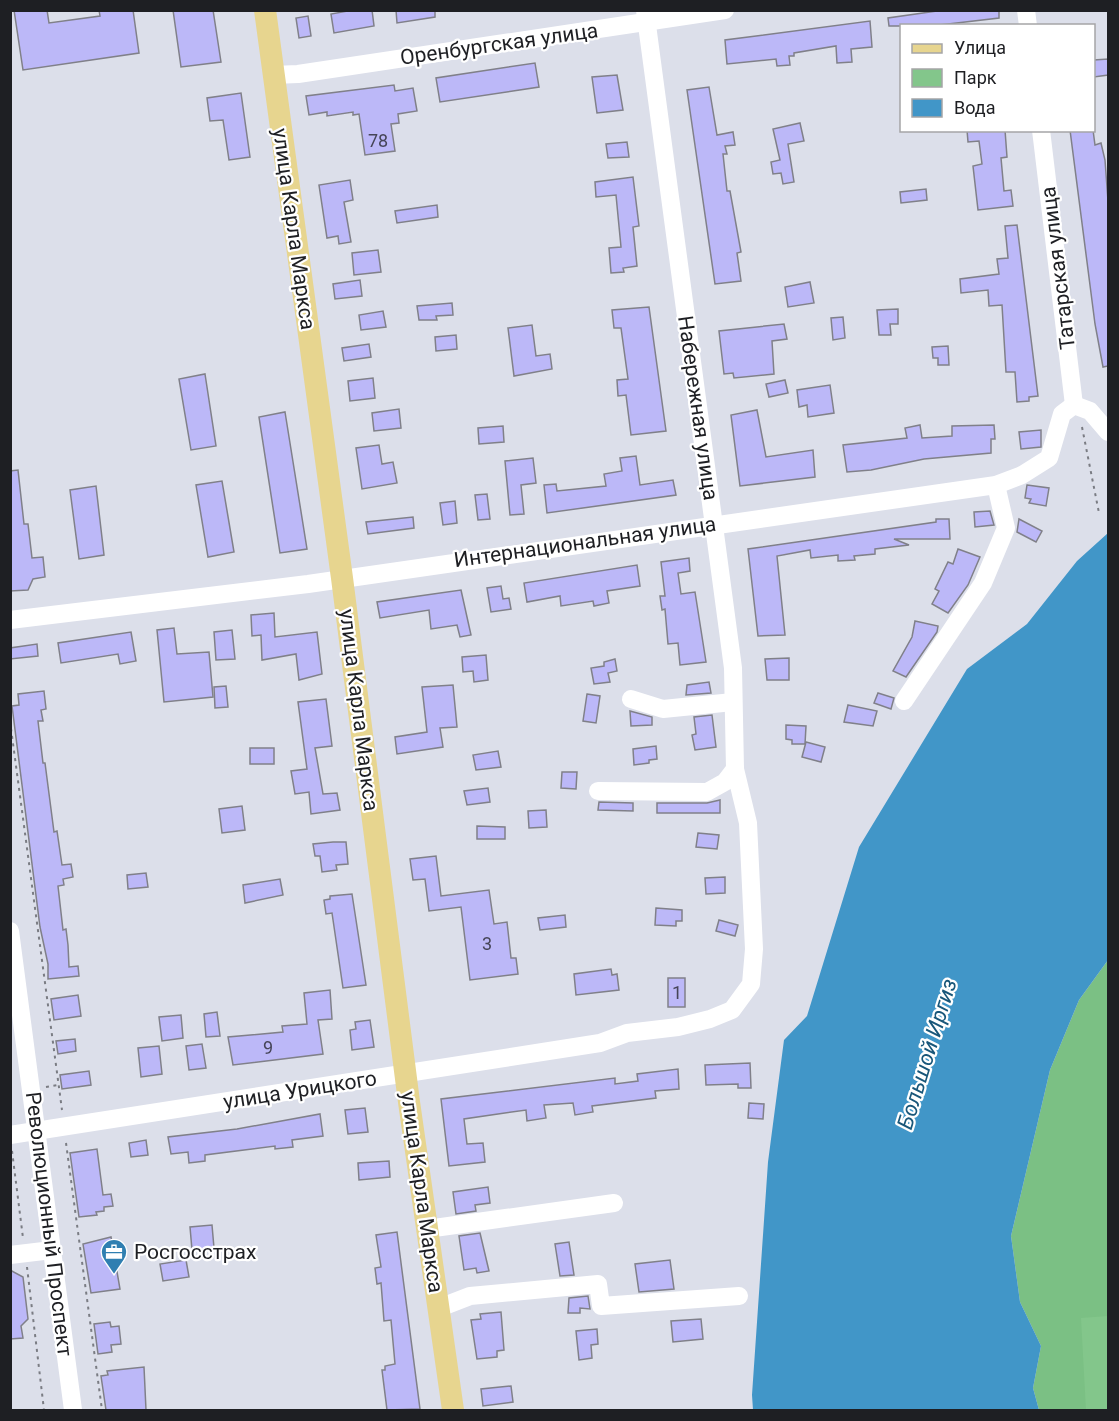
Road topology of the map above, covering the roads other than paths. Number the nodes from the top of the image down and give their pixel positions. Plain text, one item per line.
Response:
1 (265, 10) edge
2 (724, 10) edge
3 (646, 16) edge
4 (273, 75) junction
5 (1041, 132) edge
6 (1074, 405) junction
7 (1108, 432) edge
8 (996, 485) junction
9 (714, 524) junction
10 (342, 578) junction
11 (10, 620) edge
12 (631, 699) dead end
13 (904, 701) dead end
14 (734, 702) junction
15 (735, 769) junction
16 (598, 791) dead end
17 (10, 931) edge
18 (751, 984) joint
19 (405, 1073) junction
20 (36, 1132) junction
21 (10, 1135) edge
22 (614, 1203) dead end
23 (427, 1229) junction
24 (52, 1250) junction
25 (18, 1254) edge
26 (739, 1296) dead end
27 (439, 1308) junction
28 (73, 1410) edge
29 (453, 1410) edge

1 - 4 main road, улица Карла Маркса
2 - 3 street, Оренбургская улица
3 - 4 street, Оренбургская улица
3 - 9 street, Набережная улица
4 - 10 main road, улица Карла Маркса
5 - 6 street, Татарская улица
6 - 7 street
6 - 8 street, Интернациональная улица
8 - 9 street, Интернациональная улица
8 - 13 street
9 - 10 street, Интернациональная улица
9 - 14 street, Набережная улица
10 - 11 street, Интернациональная улица
10 - 19 main road, улица Карла Маркса
12 - 14 street
14 - 15 street, Набережная улица
15 - 16 street
15 - 18 street, Набережная улица
17 - 20 street, Революционный Проспект
18 - 19 street, улица Урицкого
19 - 20 street, улица Урицкого
19 - 23 main road, улица Карла Маркса
20 - 21 street, улица Урицкого
20 - 24 street, Революционный Проспект
22 - 23 street
23 - 27 main road, улица Карла Маркса
24 - 25 street
24 - 28 street, Революционный Проспект
26 - 27 street
27 - 29 main road, улица Карла Маркса

